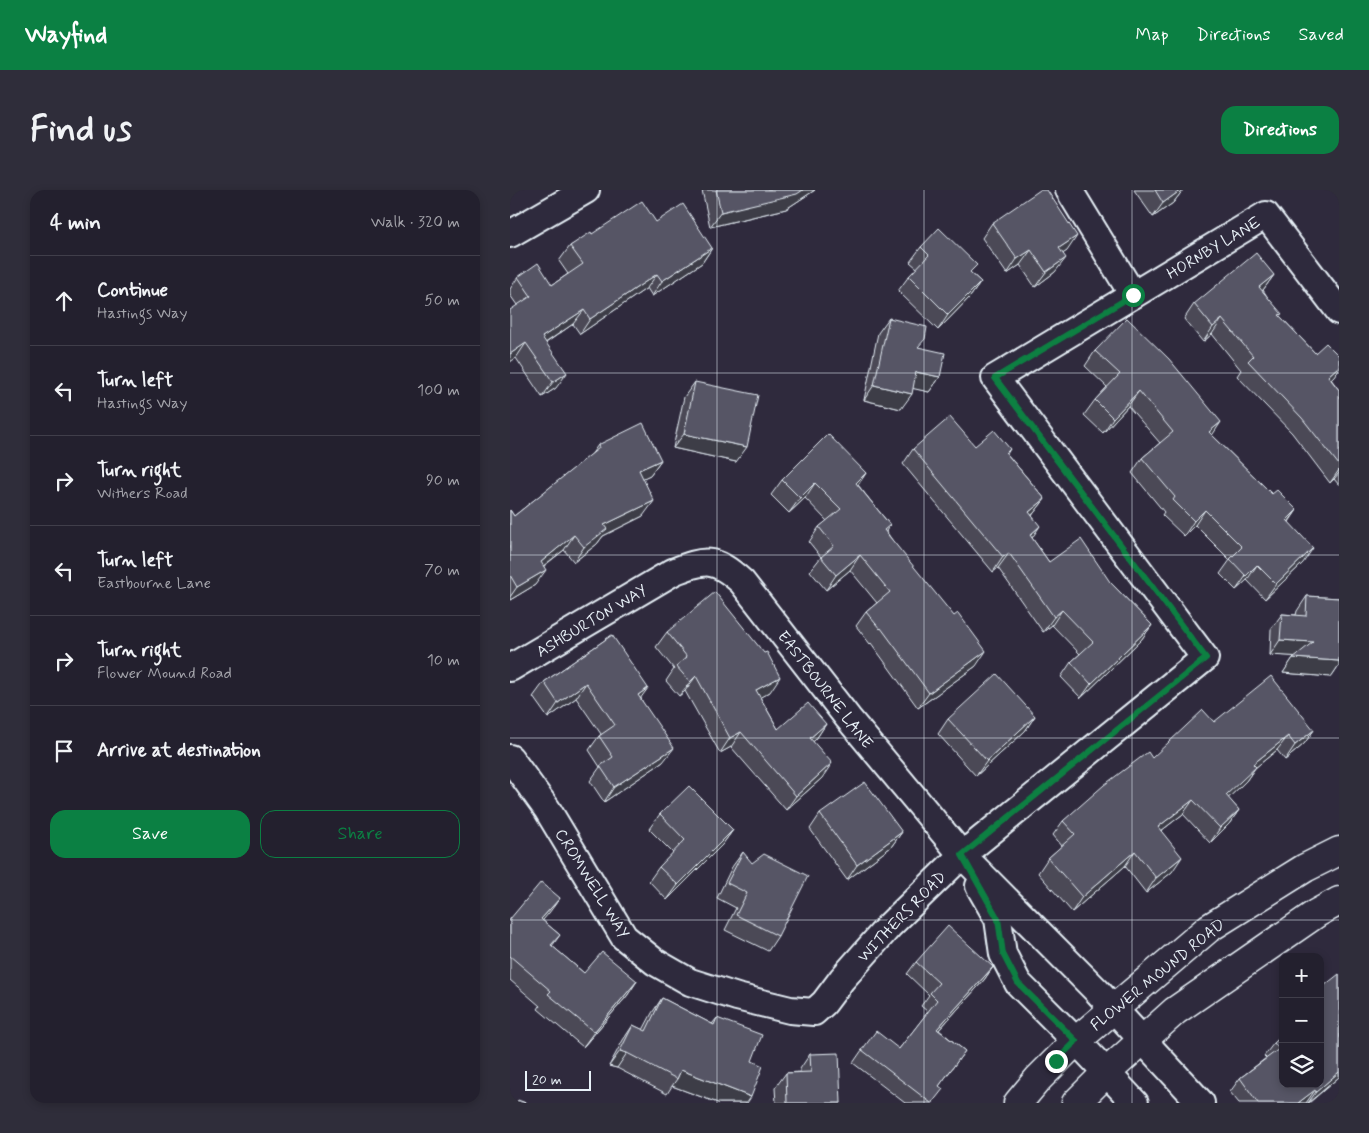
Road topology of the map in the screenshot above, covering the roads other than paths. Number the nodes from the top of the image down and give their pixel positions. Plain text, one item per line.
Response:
1 (586, 190) edge
2 (1069, 190) edge
3 (510, 234) edge
4 (1133, 295) junction
5 (1339, 311) edge
6 (673, 572) joint
7 (510, 668) edge
8 (510, 758) edge
9 (1339, 851) edge
10 (962, 855) junction
11 (1339, 901) edge
12 (1114, 1010) junction
13 (814, 1012) joint
14 (1076, 1041) junction
15 (1143, 1042) junction
16 (1106, 1073) junction
17 (1018, 1103) edge
18 (1076, 1103) edge
19 (1135, 1103) edge
20 (1201, 1103) edge

1 - 3 street
2 - 4 street
4 - 5 street, HORNBY LANE
4 - 10 street, WITHERS ROAD
6 - 7 street, ASHBURTON WAY
6 - 10 street, EASTBOURNE LANE
8 - 13 street, CROMWELL WAY
9 - 12 main road, FLOWER MOUND ROAD
10 - 12 street, EASTBOURNE LANE
10 - 13 street, WITHERS ROAD
10 - 14 street, EASTBOURNE LANE
11 - 15 main road
12 - 14 main road, FLOWER MOUND ROAD
12 - 15 street, EASTBOURNE LANE
14 - 16 street, EASTBOURNE LANE
14 - 17 main road, FLOWER MOUND ROAD
15 - 16 main road
15 - 20 street, EASTBOURNE LANE
16 - 18 main road
16 - 19 street, EASTBOURNE LANE

